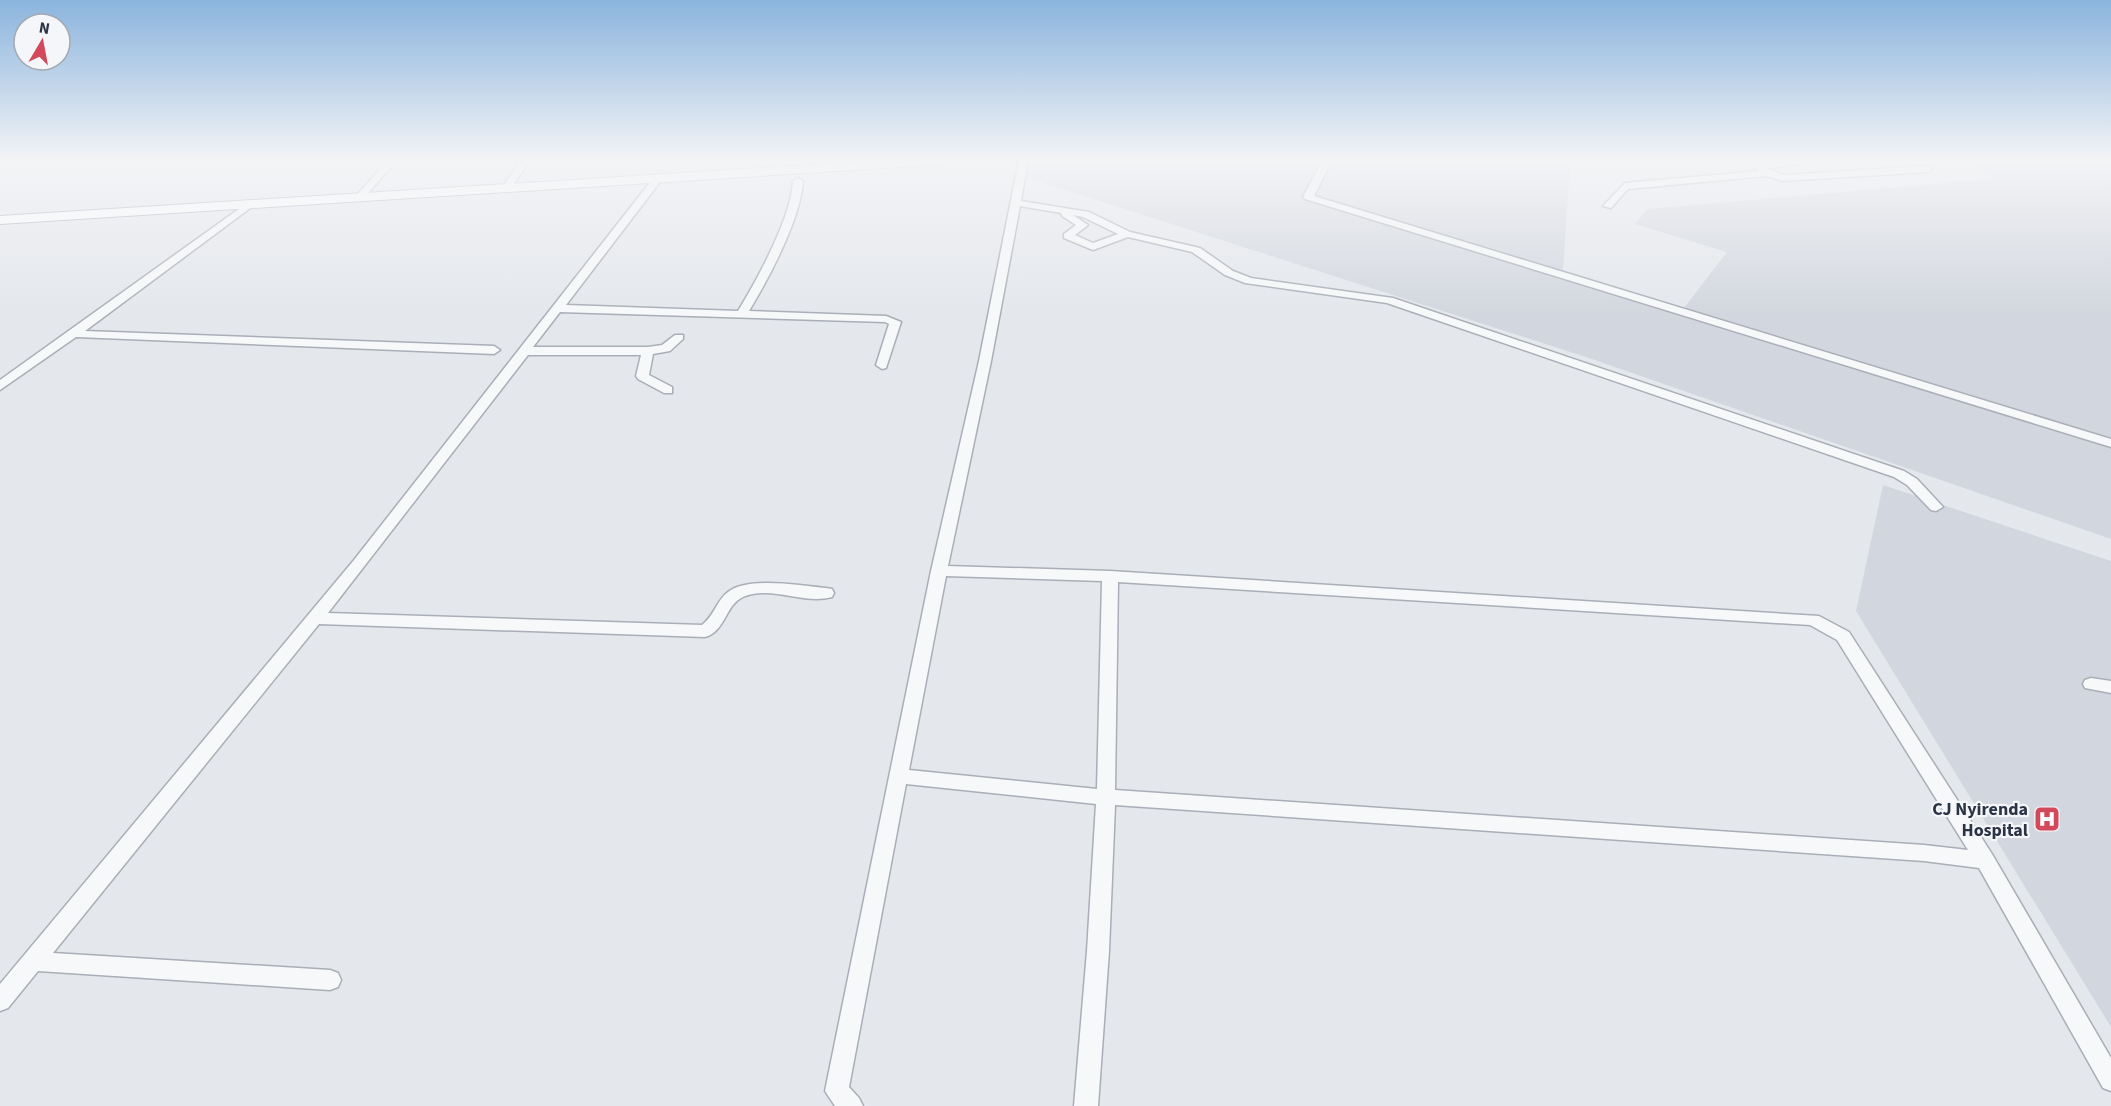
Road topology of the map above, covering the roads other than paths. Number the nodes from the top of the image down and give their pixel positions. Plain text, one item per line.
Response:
1 (131, 212) edge
2 (240, 212) edge
3 (631, 212) edge
4 (791, 212) edge
5 (1016, 212) edge
6 (1057, 212) edge
7 (1067, 212) edge
8 (1356, 212) edge
9 (0, 220) edge
10 (1127, 234) junction
11 (555, 308) junction
12 (742, 314) junction
13 (76, 334) junction
14 (679, 337) dead end
15 (494, 350) dead end
16 (523, 351) junction
17 (648, 351) junction
18 (882, 365) dead end
19 (0, 386) edge
20 (668, 390) dead end
21 (2111, 443) edge
22 (1936, 507) dead end
23 (939, 571) junction
24 (1110, 576) junction
25 (826, 593) dead end
26 (314, 618) junction
27 (2091, 684) dead end
28 (2111, 687) edge
29 (900, 776) junction
30 (1106, 796) junction
31 (1985, 860) junction
32 (32, 961) junction
33 (330, 980) dead end
34 (0, 1001) edge
35 (2111, 1080) edge
36 (851, 1106) edge
37 (1086, 1106) edge

1 - 9 main road
2 - 13 street
3 - 11 street
4 - 12 street
5 - 23 street
6 - 10 street
7 - 10 street
8 - 21 street
10 - 22 street
11 - 12 street
11 - 16 street
12 - 18 street
13 - 15 street
13 - 19 street
14 - 17 street
16 - 17 street
16 - 26 street
17 - 20 street
23 - 24 street
23 - 29 street
24 - 30 street
24 - 31 street
25 - 26 street
26 - 32 street
27 - 28 street
29 - 30 street
29 - 36 street
30 - 31 street
30 - 37 street
31 - 35 street
32 - 33 street
32 - 34 street

